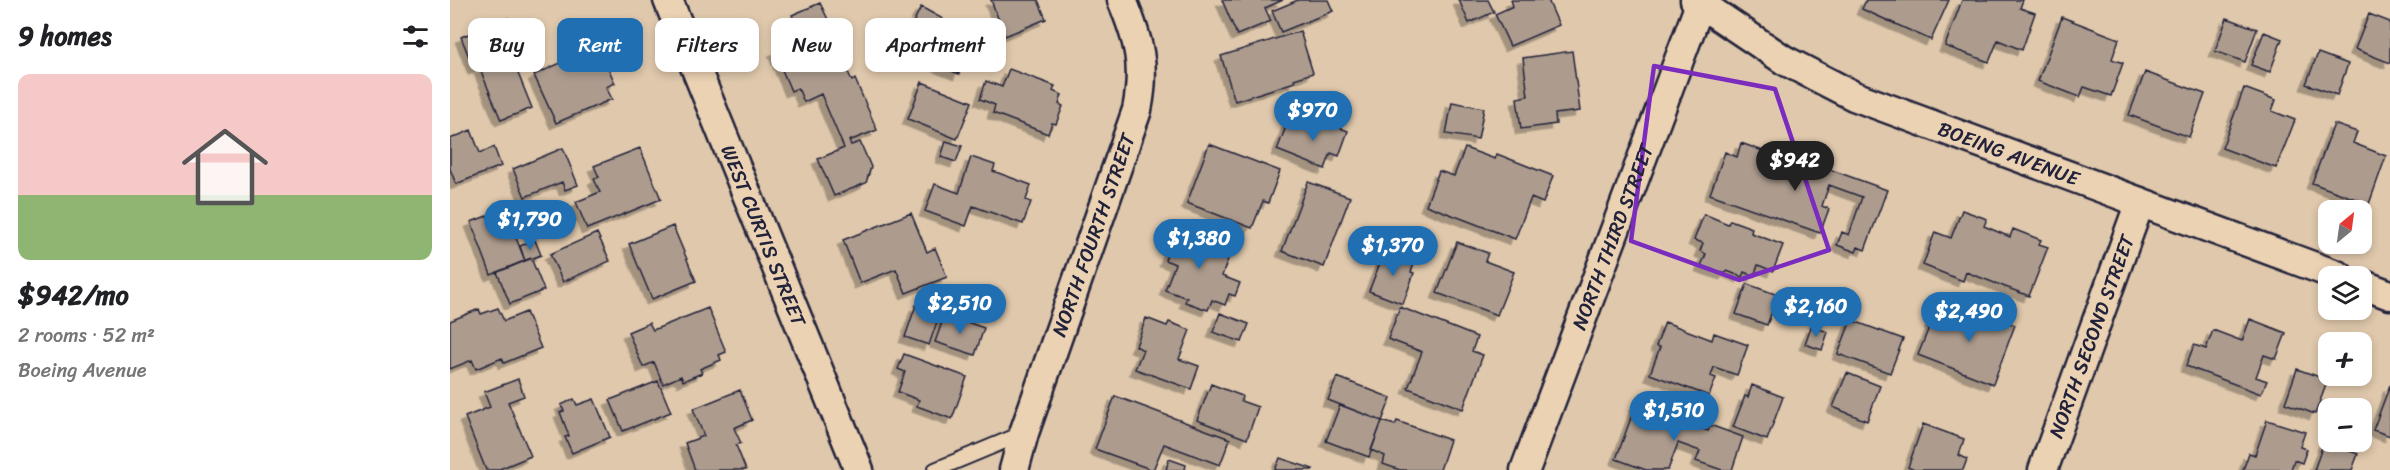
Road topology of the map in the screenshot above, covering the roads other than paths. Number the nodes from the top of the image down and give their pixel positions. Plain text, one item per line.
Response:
1 (668, 0) edge
2 (1122, 0) edge
3 (1697, 2) edge
4 (2140, 202) junction
5 (2318, 268) edge
6 (2372, 288) edge
7 (2390, 295) edge
8 (1024, 433) junction
9 (859, 470) edge
10 (934, 470) edge
11 (1014, 470) edge
12 (1525, 470) edge
13 (2043, 470) edge

1 - 9 street, WEST CURTIS STREET
2 - 8 street, NORTH FOURTH STREET
3 - 4 street, BOEING AVENUE
3 - 12 street, NORTH THIRD STREET
4 - 5 street, BOEING AVENUE
4 - 13 street, NORTH SECOND STREET
6 - 7 street
8 - 10 lane
8 - 11 street, NORTH FOURTH STREET

